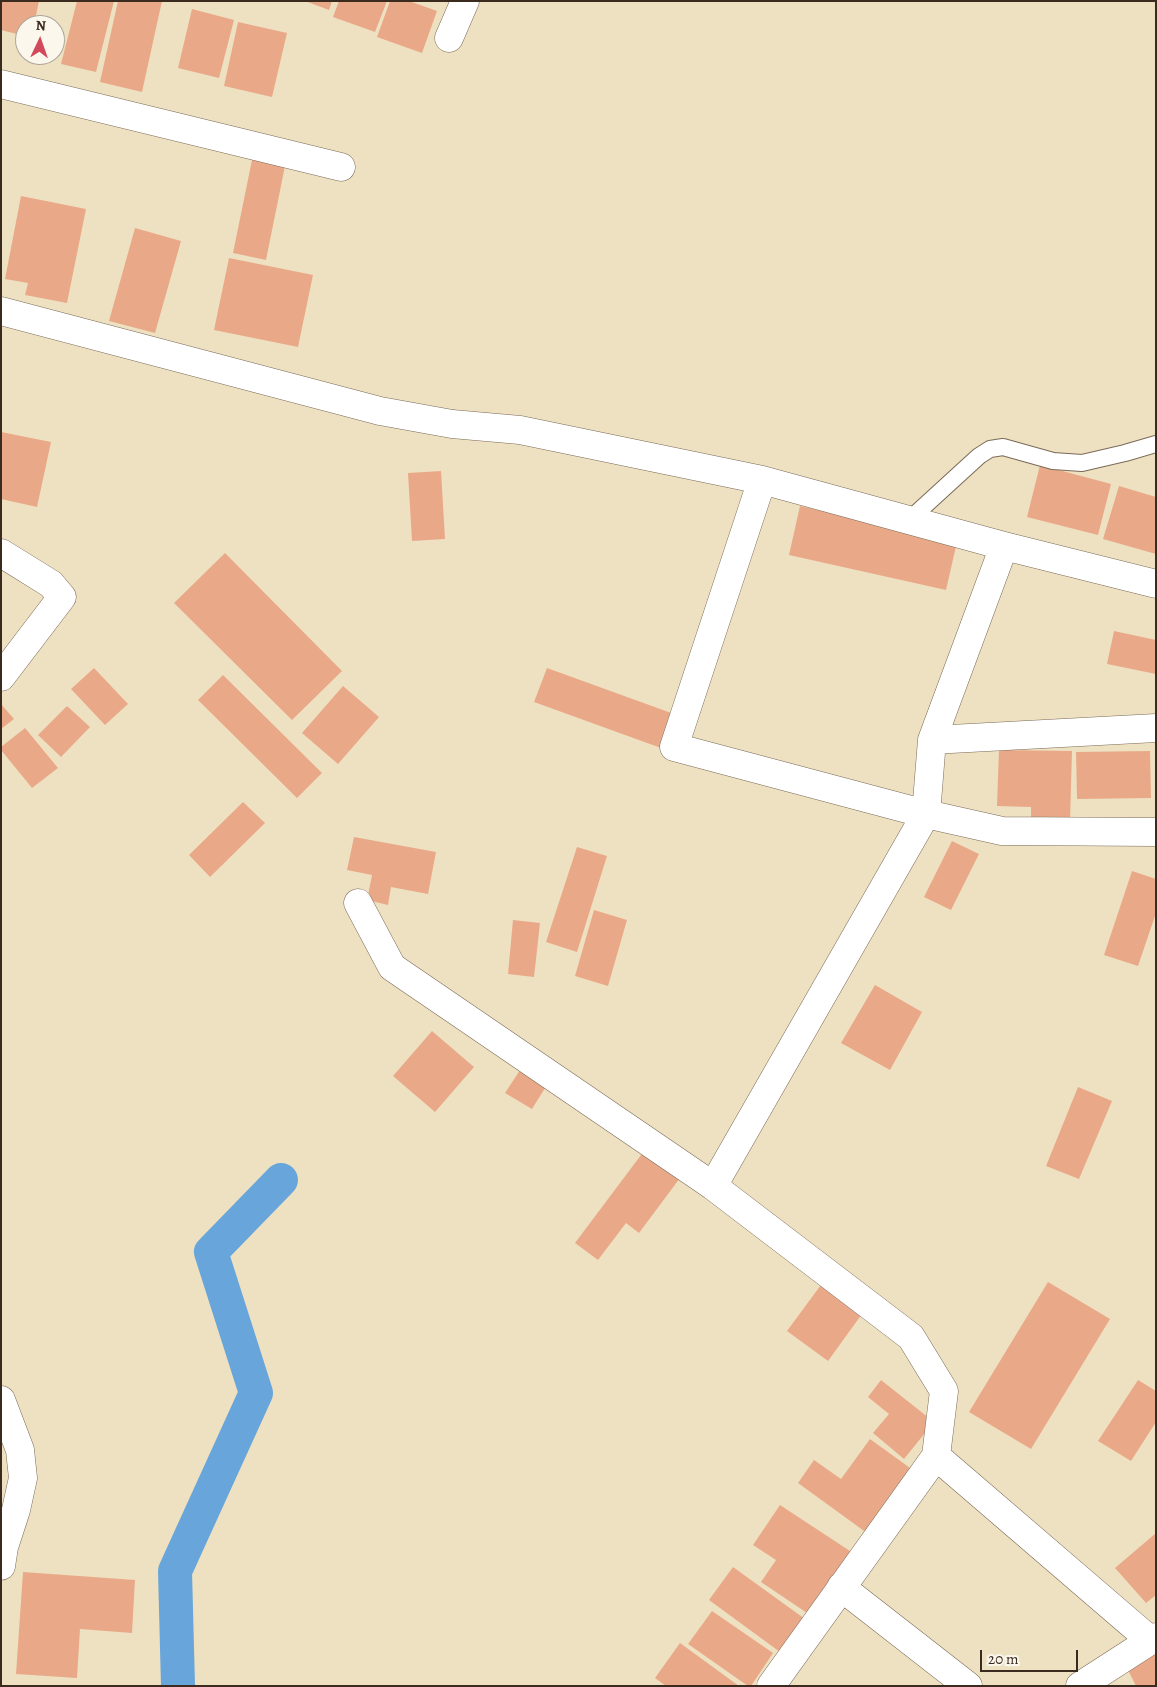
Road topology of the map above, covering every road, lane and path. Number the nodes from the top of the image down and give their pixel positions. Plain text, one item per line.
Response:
1 (465, 1) edge
2 (449, 38) dead end
3 (1, 84) edge
4 (340, 167) dead end
5 (1, 312) edge
6 (1156, 444) edge
7 (762, 480) junction
8 (909, 520) junction
9 (1004, 546) junction
10 (1, 553) edge
11 (1156, 584) edge
12 (1, 677) edge
13 (1155, 726) edge
14 (932, 740) junction
15 (926, 814) junction
16 (1156, 832) edge
17 (358, 903) dead end
18 (713, 1186) junction
19 (1, 1400) edge
20 (936, 1456) junction
21 (1, 1566) edge
22 (841, 1587) junction
23 (1153, 1639) edge
24 (771, 1686) edge
25 (968, 1686) edge
26 (1080, 1686) edge

1 - 2 street
3 - 4 street
5 - 7 street
6 - 8 lane
7 - 8 street
7 - 15 street
8 - 9 street
9 - 11 street
9 - 14 street
10 - 12 street
13 - 14 street
14 - 15 street
15 - 16 street
15 - 18 street
17 - 18 street
18 - 20 street
19 - 21 street
20 - 22 street
20 - 23 street
22 - 24 street
22 - 25 street
23 - 26 street

